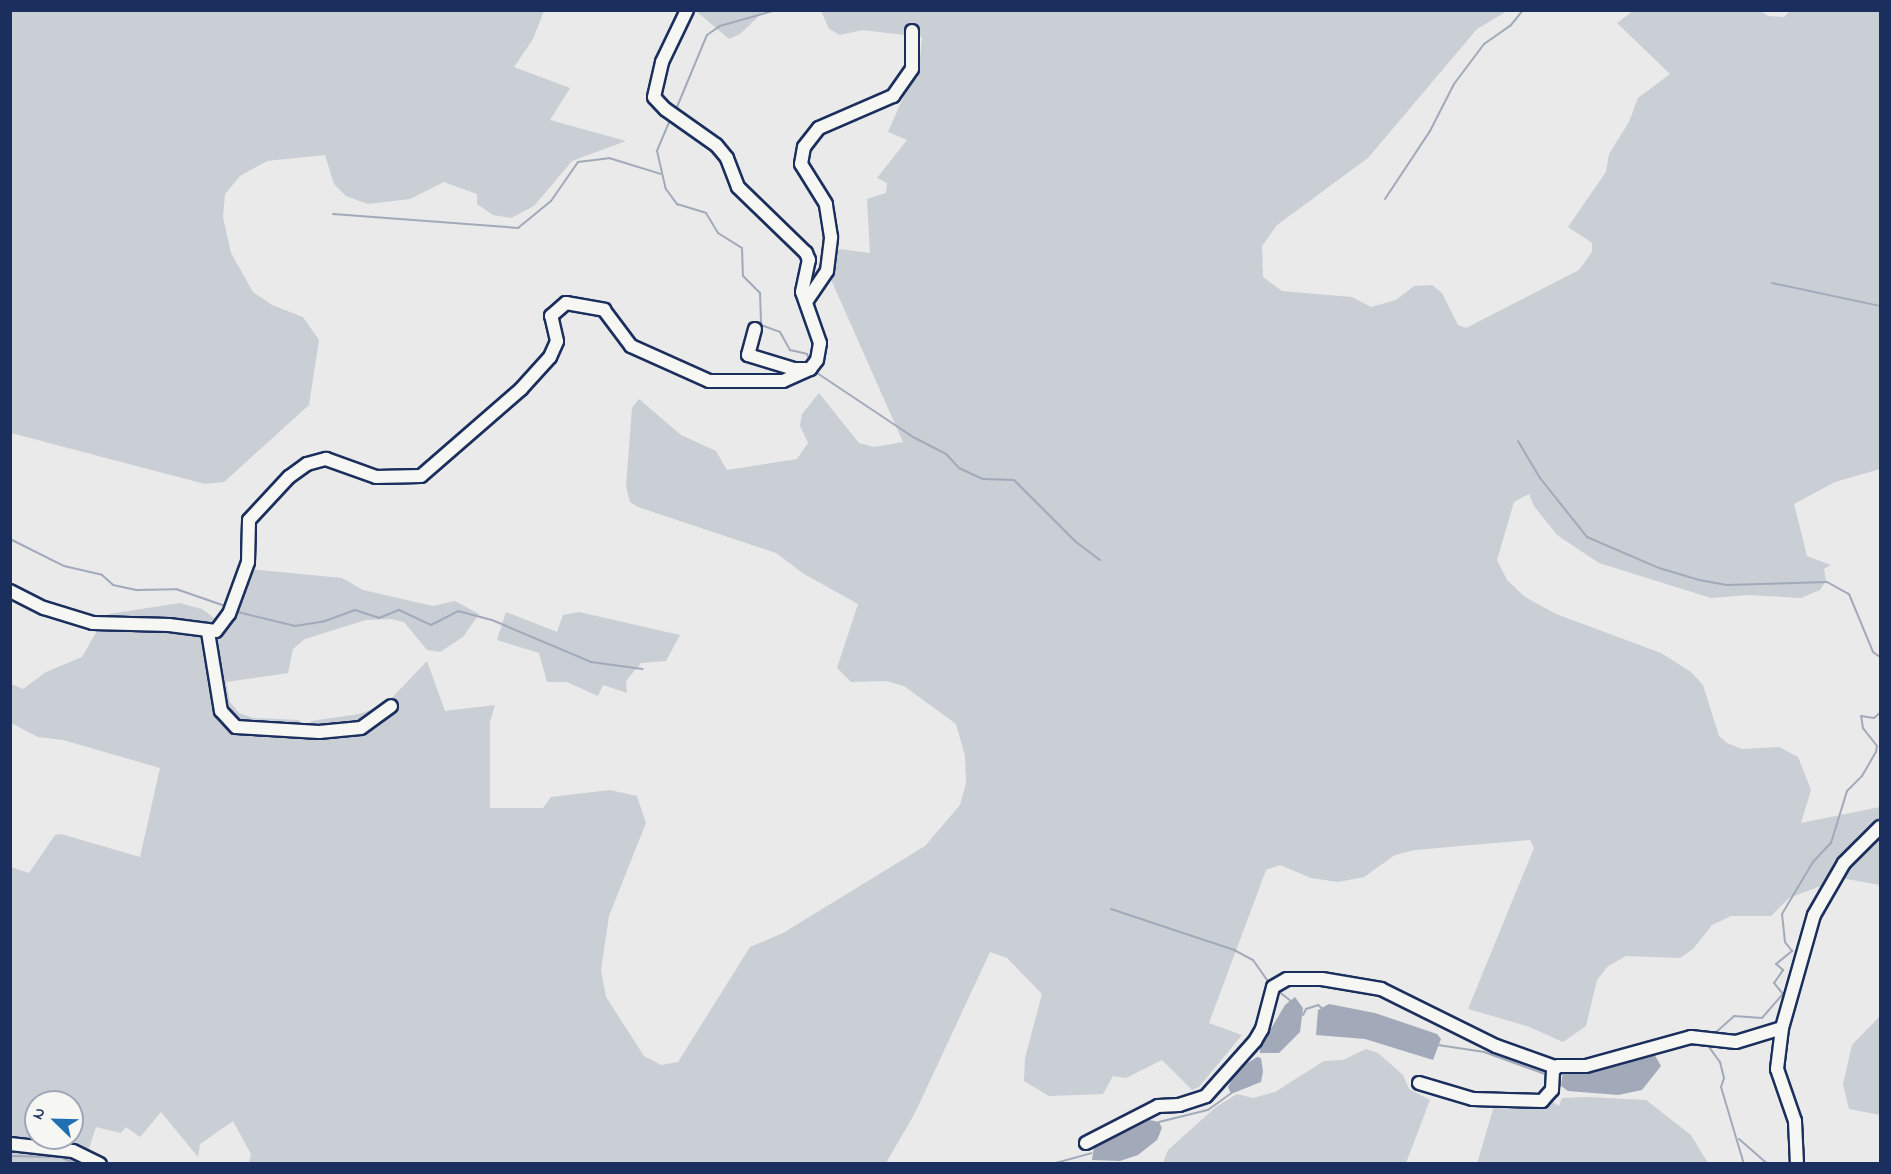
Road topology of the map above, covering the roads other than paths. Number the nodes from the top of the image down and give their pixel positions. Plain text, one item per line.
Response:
1 (687, 10) edge
2 (912, 31) dead end
3 (806, 303) junction
4 (755, 329) dead end
5 (810, 369) junction
6 (10, 591) edge
7 (208, 632) junction
8 (391, 706) dead end
9 (1881, 827) edge
10 (1782, 1028) junction
11 (1555, 1067) junction
12 (1419, 1083) dead end
13 (1086, 1143) dead end
14 (10, 1144) edge
15 (100, 1164) edge
16 (1797, 1164) edge

1 - 3 street
2 - 3 street
3 - 5 street
4 - 5 street
5 - 7 street
6 - 7 street
7 - 8 street
9 - 10 street
10 - 11 street
10 - 16 street
11 - 12 street
11 - 13 street
14 - 15 street

